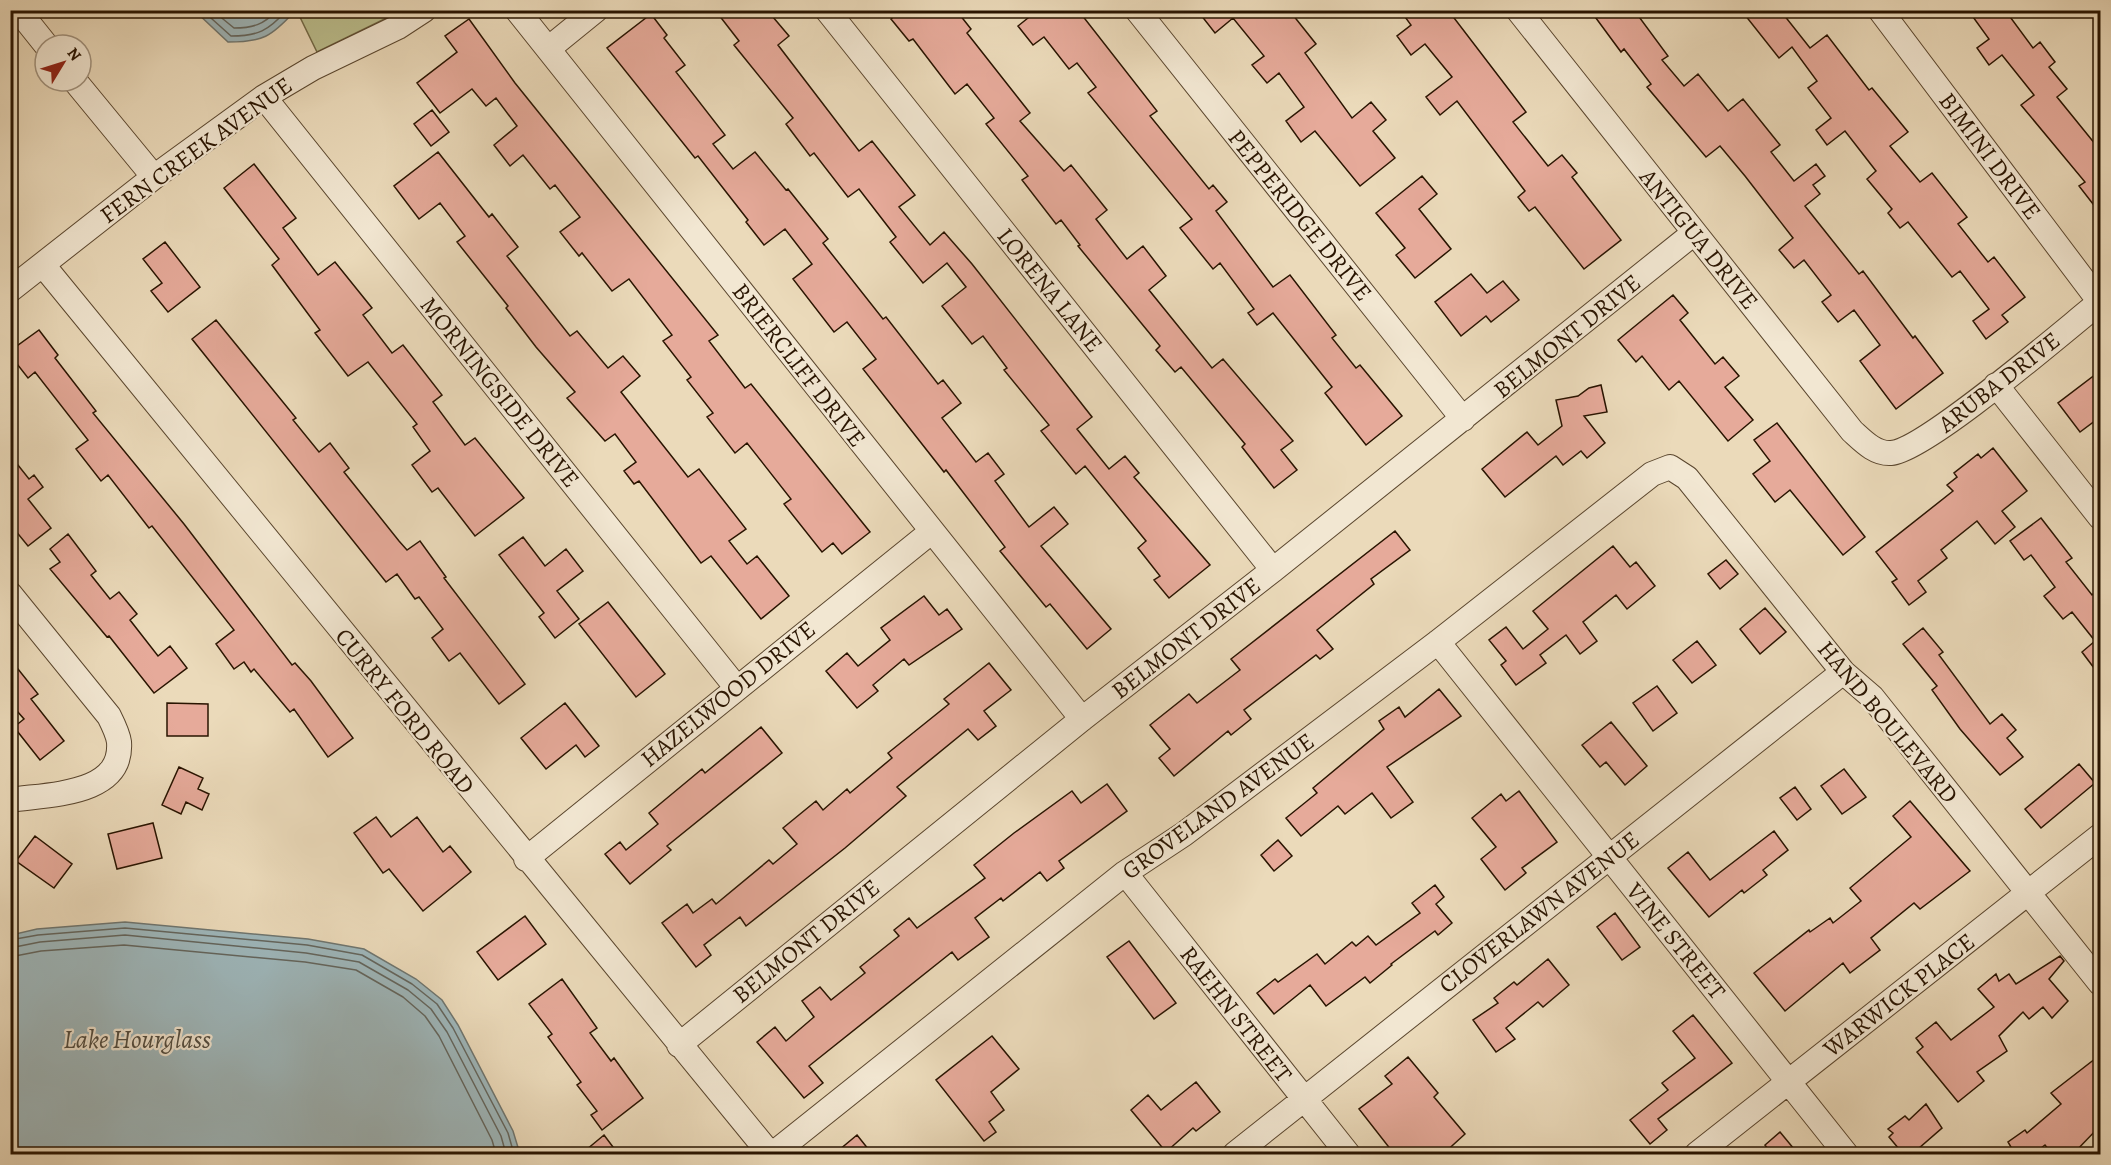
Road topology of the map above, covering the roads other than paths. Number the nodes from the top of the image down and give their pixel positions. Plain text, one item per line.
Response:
1 (18, 10) edge
2 (424, 10) edge
3 (517, 10) edge
4 (596, 10) edge
5 (827, 10) edge
6 (1137, 10) edge
7 (1518, 10) edge
8 (1880, 10) edge
9 (36, 33) edge
10 (548, 49) junction
11 (85, 93) edge
12 (264, 97) junction
13 (154, 177) junction
14 (1694, 233) junction
15 (43, 265) junction
16 (10, 290) edge
17 (2100, 302) edge
18 (1996, 385) junction
19 (1463, 419) junction
20 (1891, 453) joint
21 (1670, 467) joint
22 (2100, 518) edge
23 (931, 532) junction
24 (1273, 570) junction
25 (10, 594) edge
26 (1438, 642) junction
27 (1843, 672) junction
28 (736, 687) junction
29 (1082, 719) junction
30 (10, 800) edge
31 (2100, 836) edge
32 (1608, 857) junction
33 (526, 859) junction
34 (1125, 873) junction
35 (2029, 894) junction
36 (2100, 983) edge
37 (679, 1045) junction
38 (1788, 1081) junction
39 (1303, 1100) junction
40 (771, 1155) edge
41 (1235, 1155) edge
42 (1348, 1155) edge
43 (1696, 1155) edge
44 (1846, 1155) edge

1 - 9 street
2 - 12 street, FERN CREEK AVENUE
3 - 10 street, BRIERCLIFF DRIVE
4 - 10 street
5 - 24 street, LORENA LANE
6 - 19 street, PEPPERIDGE DRIVE
7 - 14 street, ANTIGUA DRIVE
8 - 17 street, BIMINI DRIVE
10 - 23 street, BRIERCLIFF DRIVE
11 - 13 street
12 - 13 street, FERN CREEK AVENUE
12 - 28 street, MORNINGSIDE DRIVE
13 - 15 street, FERN CREEK AVENUE
14 - 19 street, BELMONT DRIVE
14 - 20 street, ANTIGUA DRIVE
15 - 16 street, FERN CREEK AVENUE
15 - 33 street, CURRY FORD ROAD
17 - 18 street, ARUBA DRIVE
18 - 20 street, ARUBA DRIVE
18 - 22 street
19 - 24 street, BELMONT DRIVE
21 - 26 street, GROVELAND AVENUE
21 - 27 street, HAND BOULEVARD
23 - 28 street, HAZELWOOD DRIVE
23 - 29 street, BRIERCLIFF DRIVE
24 - 29 street, BELMONT DRIVE
25 - 30 street
26 - 32 street, VINE STREET
26 - 34 street, GROVELAND AVENUE
27 - 32 street, CLOVERLAWN AVENUE
27 - 35 street, HAND BOULEVARD
28 - 33 street, HAZELWOOD DRIVE
29 - 37 street, BELMONT DRIVE
31 - 35 street, WARWICK PLACE
32 - 38 street, VINE STREET
32 - 39 street, CLOVERLAWN AVENUE
33 - 37 street, CURRY FORD ROAD
34 - 39 street, RAEHN STREET
34 - 40 street, GROVELAND AVENUE
35 - 36 street, HAND BOULEVARD
35 - 38 street, WARWICK PLACE
37 - 40 street, CURRY FORD ROAD
38 - 43 street, WARWICK PLACE
38 - 44 street, VINE STREET
39 - 41 street, CLOVERLAWN AVENUE
39 - 42 street, RAEHN STREET

